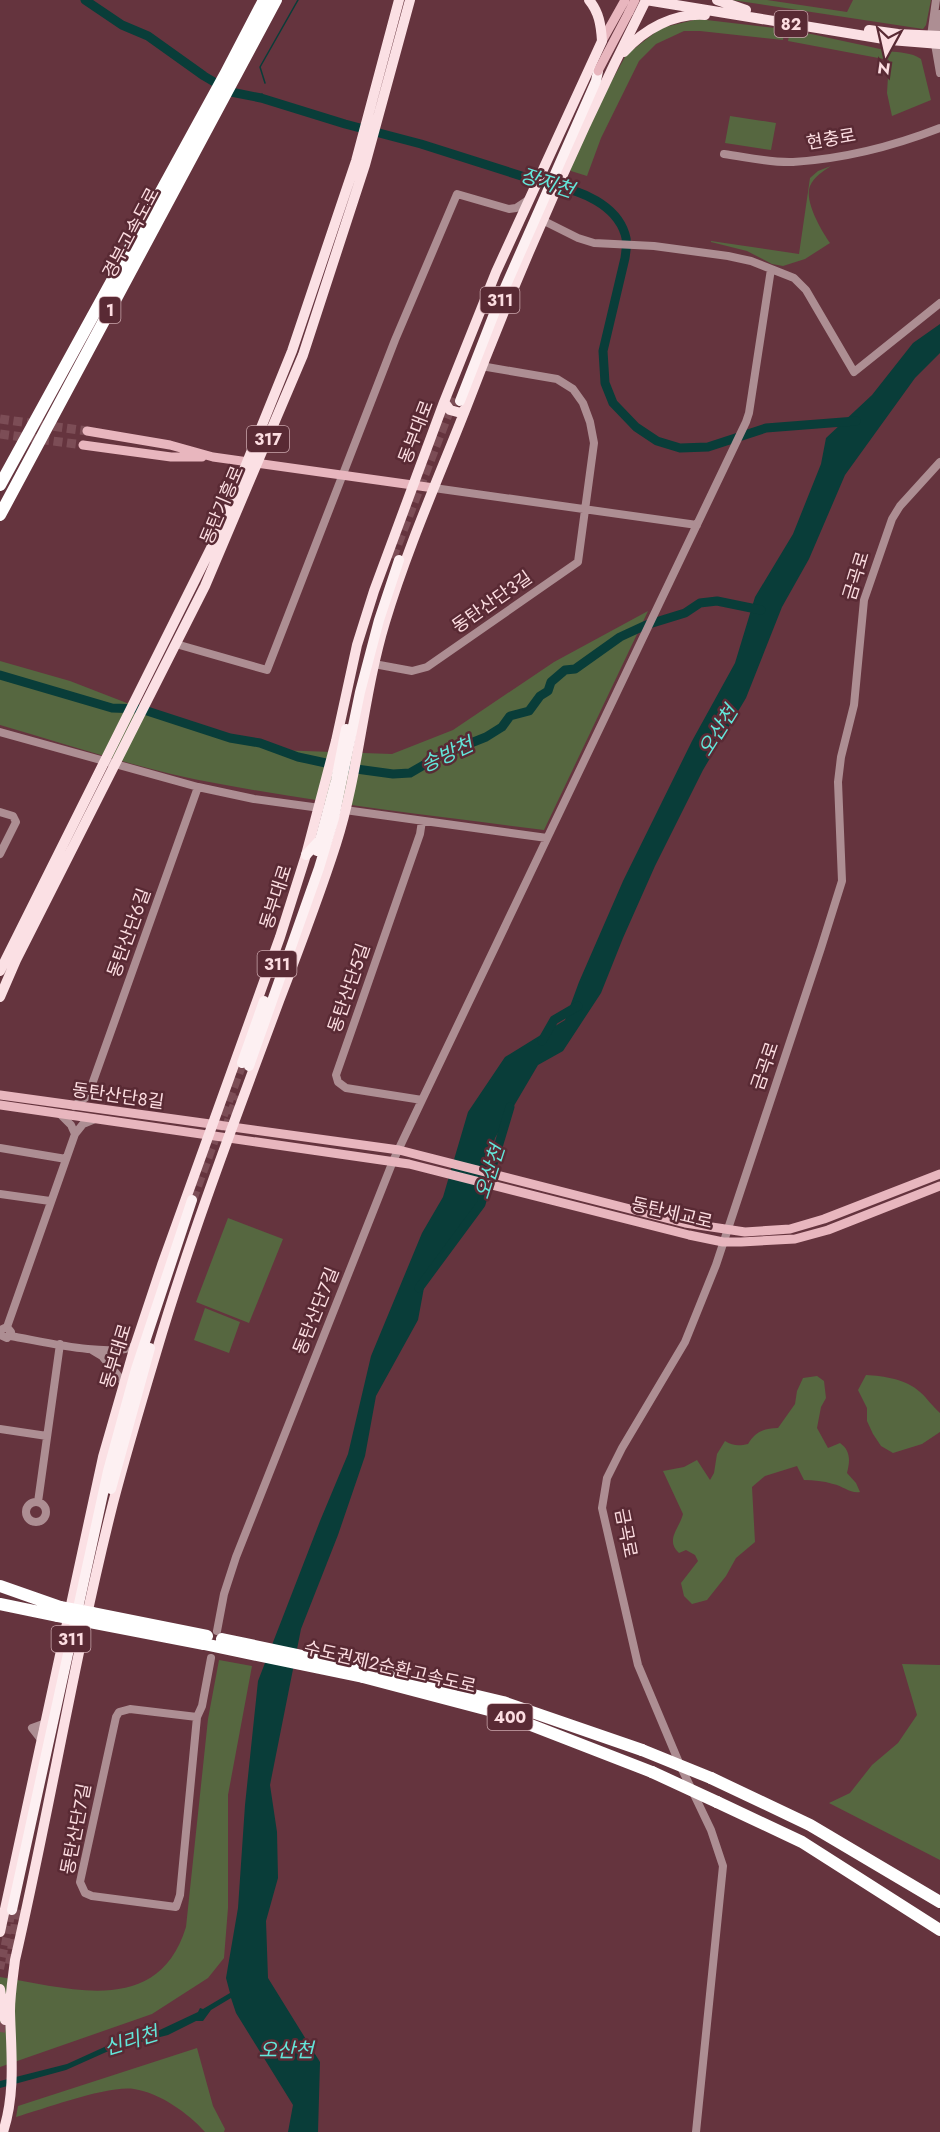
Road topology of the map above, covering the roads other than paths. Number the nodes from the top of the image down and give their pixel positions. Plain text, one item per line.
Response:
1 (264, 0) edge
2 (276, 0) edge
3 (399, 0) edge
4 (410, 0) edge
5 (589, 0) edge
6 (625, 0) edge
7 (635, 0) edge
8 (646, 0) edge
9 (685, 0) edge
10 (717, 0) edge
11 (936, 0) edge
12 (746, 10) junction
13 (940, 14) edge
14 (768, 20) junction
15 (603, 39) junction
16 (937, 39) edge
17 (623, 46) junction
18 (615, 61) junction
19 (598, 71) joint
20 (940, 74) edge
21 (230, 75) junction
22 (215, 103) junction
23 (372, 119) junction
24 (940, 128) edge
25 (724, 154) dead end
26 (553, 170) junction
27 (538, 199) junction
28 (509, 209) junction
29 (542, 220) junction
30 (515, 232) junction
31 (771, 269) junction
32 (940, 303) edge
33 (481, 366) junction
34 (456, 403) junction
35 (87, 431) tunnel mouth
36 (84, 446) tunnel mouth
37 (213, 457) junction
38 (252, 462) junction
39 (940, 462) edge
40 (343, 474) junction
41 (0, 485) edge
42 (413, 485) junction
43 (434, 488) junction
44 (585, 509) junction
45 (0, 515) edge
46 (697, 525) junction
47 (396, 556) junction
48 (176, 644) junction
49 (374, 664) junction
50 (141, 703) junction
51 (0, 732) edge
52 (343, 760) junction
53 (109, 764) junction
54 (340, 783) junction
55 (198, 787) junction
56 (320, 808) junction
57 (345, 810) junction
58 (0, 812) edge
59 (422, 820) junction
60 (547, 838) junction
61 (338, 839) junction
62 (320, 840) junction
63 (0, 854) edge
64 (306, 855) junction
65 (0, 970) edge
66 (0, 997) edge
67 (245, 1067) junction
68 (90, 1090) junction
69 (0, 1095) edge
70 (422, 1100) junction
71 (0, 1105) edge
72 (74, 1106) junction
73 (108, 1111) junction
74 (60, 1114) junction
75 (96, 1119) junction
76 (211, 1131) junction
77 (75, 1134) junction
78 (230, 1134) junction
79 (0, 1148) edge
80 (399, 1150) junction
81 (66, 1159) junction
82 (393, 1161) junction
83 (940, 1174) edge
84 (940, 1186) edge
85 (0, 1194) edge
86 (195, 1200) junction
87 (50, 1202) junction
88 (727, 1230) junction
89 (723, 1242) junction
90 (3, 1328) edge
91 (0, 1335) edge
92 (10, 1336) junction
93 (60, 1344) junction
94 (135, 1346) junction
95 (86, 1348) junction
96 (155, 1356) junction
97 (124, 1383) junction
98 (0, 1429) edge
99 (110, 1433) junction
100 (47, 1436) junction
101 (108, 1471) junction
102 (112, 1485) junction
103 (38, 1502) dead end
104 (0, 1586) edge
105 (0, 1595) edge
106 (0, 1604) edge
107 (59, 1611) junction
108 (209, 1637) junction
109 (212, 1658) dead end
110 (364, 1673) junction
111 (197, 1717) junction
112 (940, 1902) edge
113 (12, 1911) junction
114 (25, 1918) junction
115 (940, 1930) edge
116 (0, 1932) edge
117 (0, 1989) edge
118 (11, 2041) junction
119 (3, 2132) edge
120 (696, 2132) edge

1 - 21 highway, 경부고속도로 / 1
2 - 21 highway, 경부고속도로 / 1
3 - 23 main road, 동탄기흥로 / 317
4 - 23 main road, 동탄기흥로 / 317
5 - 15 main road
6 - 15 main road, 동부대로
7 - 19 main road, 동부대로, bridge
8 - 14 main road, 82
8 - 17 main road, 동부대로
9 - 12 main road, 82
10 - 12 main road
11 - 16 street
12 - 16 main road, 82
13 - 16 street
14 - 16 main road, 82
14 - 18 main road
15 - 17 main road
15 - 26 main road, 동부대로
16 - 20 street
17 - 18 main road, 동부대로
18 - 26 main road, 동부대로
19 - 26 highway, 동부대로 / 311
21 - 22 highway, 경부고속도로 / 1
22 - 41 highway, 경부고속도로 / 1
22 - 45 highway, 경부고속도로 / 1
23 - 38 main road, 동탄기흥로 / 317
24 - 25 street, 현충로
26 - 27 highway, 동부대로 / 311
27 - 28 street
27 - 29 main road, 동부대로
27 - 30 main road, 동부대로
27 - 34 highway, 동부대로 / 311
28 - 30 street
28 - 40 street
29 - 31 street
29 - 33 main road, 동부대로
30 - 34 main road, 동부대로
31 - 32 street
31 - 46 street
33 - 34 main road, 동부대로
33 - 44 street, 동탄산단3길
34 - 42 main road, 동부대로
34 - 43 main road, 동부대로
35 - 37 main road
36 - 37 main road
37 - 38 main road
38 - 40 main road
38 - 48 main road, 동탄기흥로 / 317
38 - 50 main road, 동탄기흥로 / 317
39 - 88 street, 금곡로
40 - 42 main road
40 - 48 street
42 - 43 main road
42 - 47 main road, 동부대로
43 - 44 street
43 - 47 main road, 동부대로
44 - 46 street
44 - 49 street, 동탄산단3길
46 - 60 street
47 - 49 main road, 동부대로
47 - 52 highway, 동부대로 / 311
48 - 50 main road, 동탄기흥로 / 317
49 - 52 main road, 동부대로
50 - 53 main road, 동탄기흥로 / 317
51 - 53 street
52 - 54 highway, 동부대로 / 311
52 - 54 main road, 동부대로
53 - 55 street
53 - 65 main road, 동탄기흥로 / 317
53 - 66 main road, 동탄기흥로 / 317
54 - 56 main road, 동부대로
54 - 57 main road, 동부대로
54 - 61 highway
54 - 62 highway, 동부대로 / 311
54 - 67 highway, 동부대로 / 311
55 - 56 street
55 - 68 street, 동탄산단6길
56 - 64 main road, 동부대로
57 - 59 street
57 - 61 main road, 동부대로
58 - 63 street
59 - 60 street
59 - 70 street, 동탄산단5길
60 - 70 street
61 - 67 main road, 동부대로
62 - 64 highway
62 - 67 highway, 동부대로 / 311
64 - 67 main road, 동부대로
67 - 76 main road, 동부대로
67 - 78 main road, 동부대로
68 - 72 street
68 - 73 street
69 - 72 main road, 동탄산단8길
70 - 80 street
71 - 74 main road, 동탄산단8길
72 - 73 main road, 동탄산단8길
73 - 76 main road, 동탄산단8길
74 - 75 main road, 동탄산단8길
74 - 77 street
75 - 76 main road, 동탄산단8길
75 - 77 street
76 - 78 main road, 동탄산단8길
76 - 86 main road, 동부대로
77 - 81 street
78 - 80 main road
78 - 82 main road
78 - 86 main road, 동부대로
79 - 81 street
80 - 82 street, 동탄산단7길
80 - 88 main road, 동탄세교로
81 - 87 street
82 - 89 main road, 동탄세교로
82 - 108 street, 동탄산단7길
83 - 88 main road, 동탄세교로
84 - 89 main road, 동탄세교로
85 - 87 street
86 - 94 main road, 동부대로
86 - 96 main road, 동부대로
86 - 101 highway, 동부대로 / 311
86 - 102 highway, 동부대로 / 311
87 - 90 street
88 - 89 street, 금곡로
89 - 120 street, 금곡로
90 - 92 street
91 - 92 street
92 - 93 street
93 - 95 street
93 - 100 street
94 - 95 street
94 - 97 main road, 동부대로
95 - 97 street
96 - 102 highway
96 - 114 main road, 동부대로
97 - 99 main road, 동부대로
98 - 100 street
99 - 101 highway
99 - 113 main road, 동부대로
100 - 103 street
101 - 113 highway, 동부대로 / 311
102 - 113 highway, 동부대로 / 311
104 - 107 highway
105 - 107 highway, 수도권제2순환고속도로 / 400
106 - 107 highway, 수도권제2순환고속도로 / 400
107 - 108 highway, 수도권제2순환고속도로 / 400, bridge
108 - 110 highway, 수도권제2순환고속도로 / 400, bridge
109 - 111 street, 동탄산단7길
110 - 112 highway, 수도권제2순환고속도로 / 400, bridge
110 - 115 highway, 수도권제2순환고속도로 / 400, bridge
111 - 111 street, 동탄산단7길
113 - 114 main road
113 - 116 main road, 동부대로
114 - 118 main road, 동부대로
117 - 118 main road
118 - 119 main road

